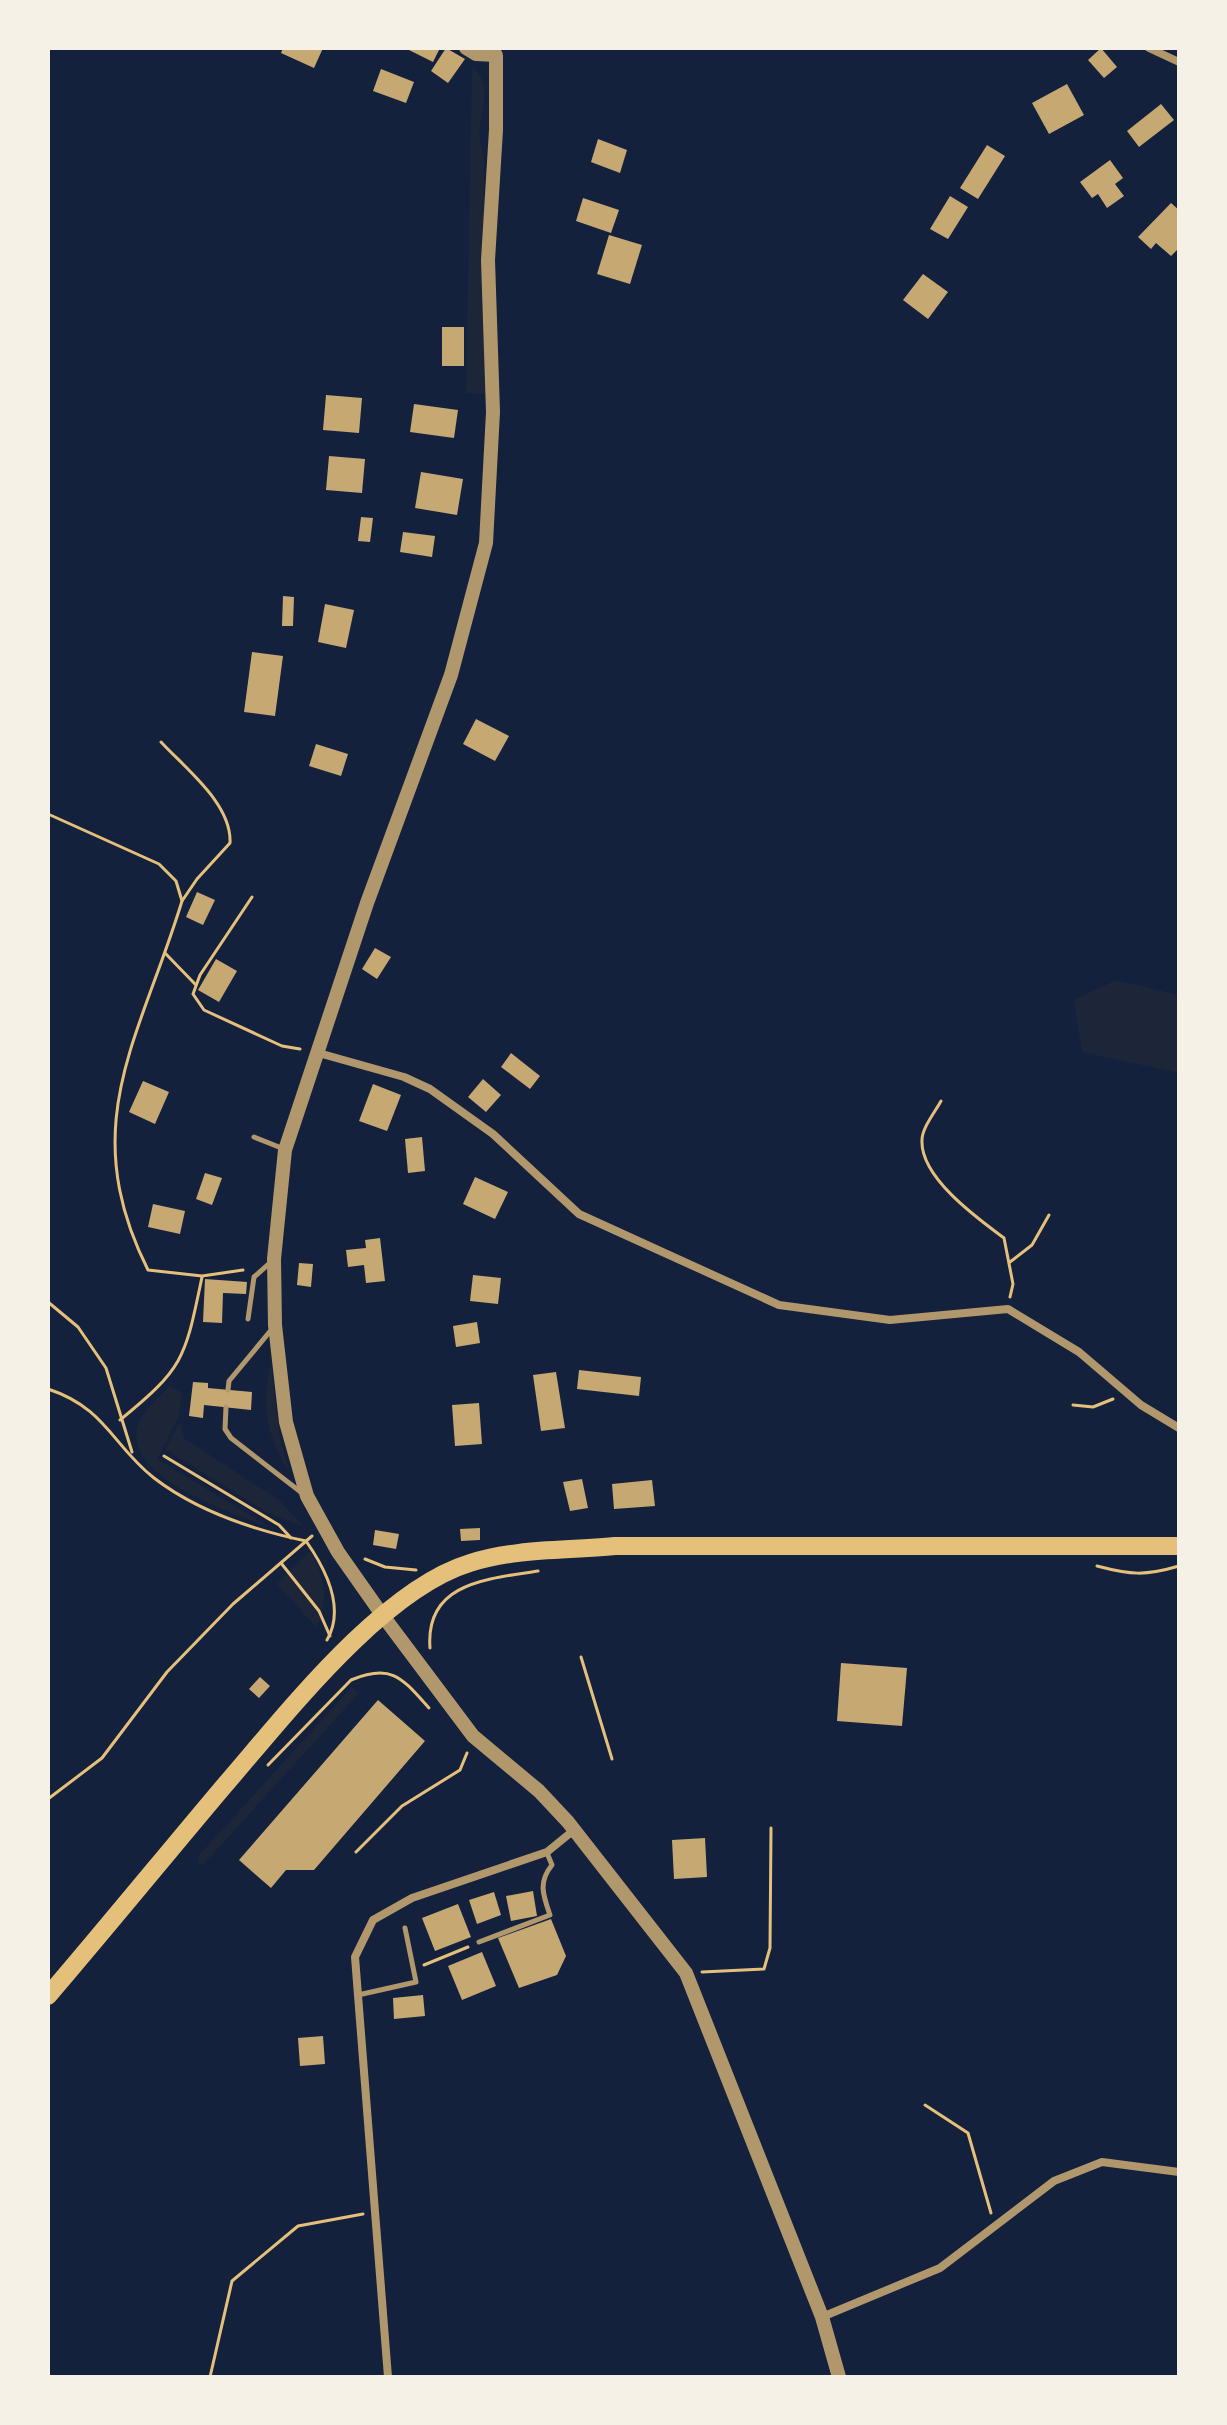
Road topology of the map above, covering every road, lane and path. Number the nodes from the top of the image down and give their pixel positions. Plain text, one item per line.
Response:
1 (466, 48) edge
2 (1149, 48) edge
3 (496, 51) edge
4 (1179, 62) edge
5 (161, 742) dead end
6 (48, 814) edge
7 (252, 897) dead end
8 (182, 901) junction
9 (165, 953) junction
10 (196, 985) junction
11 (315, 1052) junction
12 (941, 1101) dead end
13 (254, 1137) dead end
14 (285, 1150) junction
15 (1049, 1215) dead end
16 (274, 1259) junction
17 (1010, 1262) junction
18 (244, 1269) dead end
19 (202, 1276) junction
20 (48, 1302) edge
21 (1008, 1309) junction
22 (248, 1319) dead end
23 (275, 1325) junction
24 (48, 1389) edge
25 (228, 1390) dead end
26 (1128, 1393) junction
27 (1073, 1405) dead end
28 (226, 1407) dead end
29 (120, 1420) junction
30 (1179, 1428) edge
31 (133, 1455) junction
32 (164, 1456) dead end
33 (307, 1496) junction
34 (322, 1526) junction
35 (291, 1538) junction
36 (306, 1541) junction
37 (1179, 1546) edge
38 (357, 1553) dead end
39 (281, 1563) junction
40 (1095, 1565) dead end
41 (1179, 1566) edge
42 (420, 1570) dead end
43 (551, 1570) dead end
44 (383, 1616) junction
45 (330, 1636) junction
46 (322, 1648) dead end
47 (581, 1657) dead end
48 (433, 1658) dead end
49 (434, 1712) dead end
50 (473, 1736) junction
51 (612, 1759) dead end
52 (268, 1766) dead end
53 (48, 1799) edge
54 (771, 1828) dead end
55 (574, 1830) junction
56 (356, 1852) dead end
57 (547, 1852) junction
58 (405, 1928) dead end
59 (479, 1942) joint
60 (414, 1970) junction
61 (686, 1973) junction
62 (48, 1996) edge
63 (357, 1996) junction
64 (925, 2105) dead end
65 (1179, 2172) edge
66 (374, 2212) junction
67 (995, 2228) junction
68 (822, 2317) junction
69 (210, 2377) edge
70 (388, 2377) edge
71 (839, 2377) edge

1 - 3 street
2 - 4 street
3 - 11 street
5 - 8 path
6 - 8 path
7 - 10 path
8 - 9 path
9 - 10 path
9 - 19 path
10 - 11 path
11 - 14 street
11 - 21 street
12 - 17 path
13 - 14 lane
14 - 16 street
15 - 17 path
16 - 22 lane
16 - 23 street
17 - 21 path
18 - 19 path
19 - 29 path
20 - 29 path
21 - 26 street
23 - 25 lane
23 - 33 street
24 - 31 path
26 - 27 path
26 - 30 street
28 - 33 lane
29 - 31 path
31 - 35 path
32 - 35 path
33 - 34 street
34 - 36 path
34 - 44 street
35 - 36 path
36 - 39 path
36 - 45 path
37 - 44 main road
38 - 42 path
39 - 45 path
39 - 53 path
40 - 41 path
43 - 48 path
44 - 50 street
44 - 62 main road
45 - 46 path
47 - 51 path
49 - 52 path
50 - 55 street
50 - 56 path
54 - 61 path
55 - 57 street
55 - 61 street
57 - 59 lane
57 - 63 street
58 - 60 lane
59 - 60 path
60 - 63 lane
61 - 68 street
63 - 66 street
64 - 67 path
65 - 67 street
66 - 69 path
66 - 70 street
67 - 68 street
68 - 71 street

